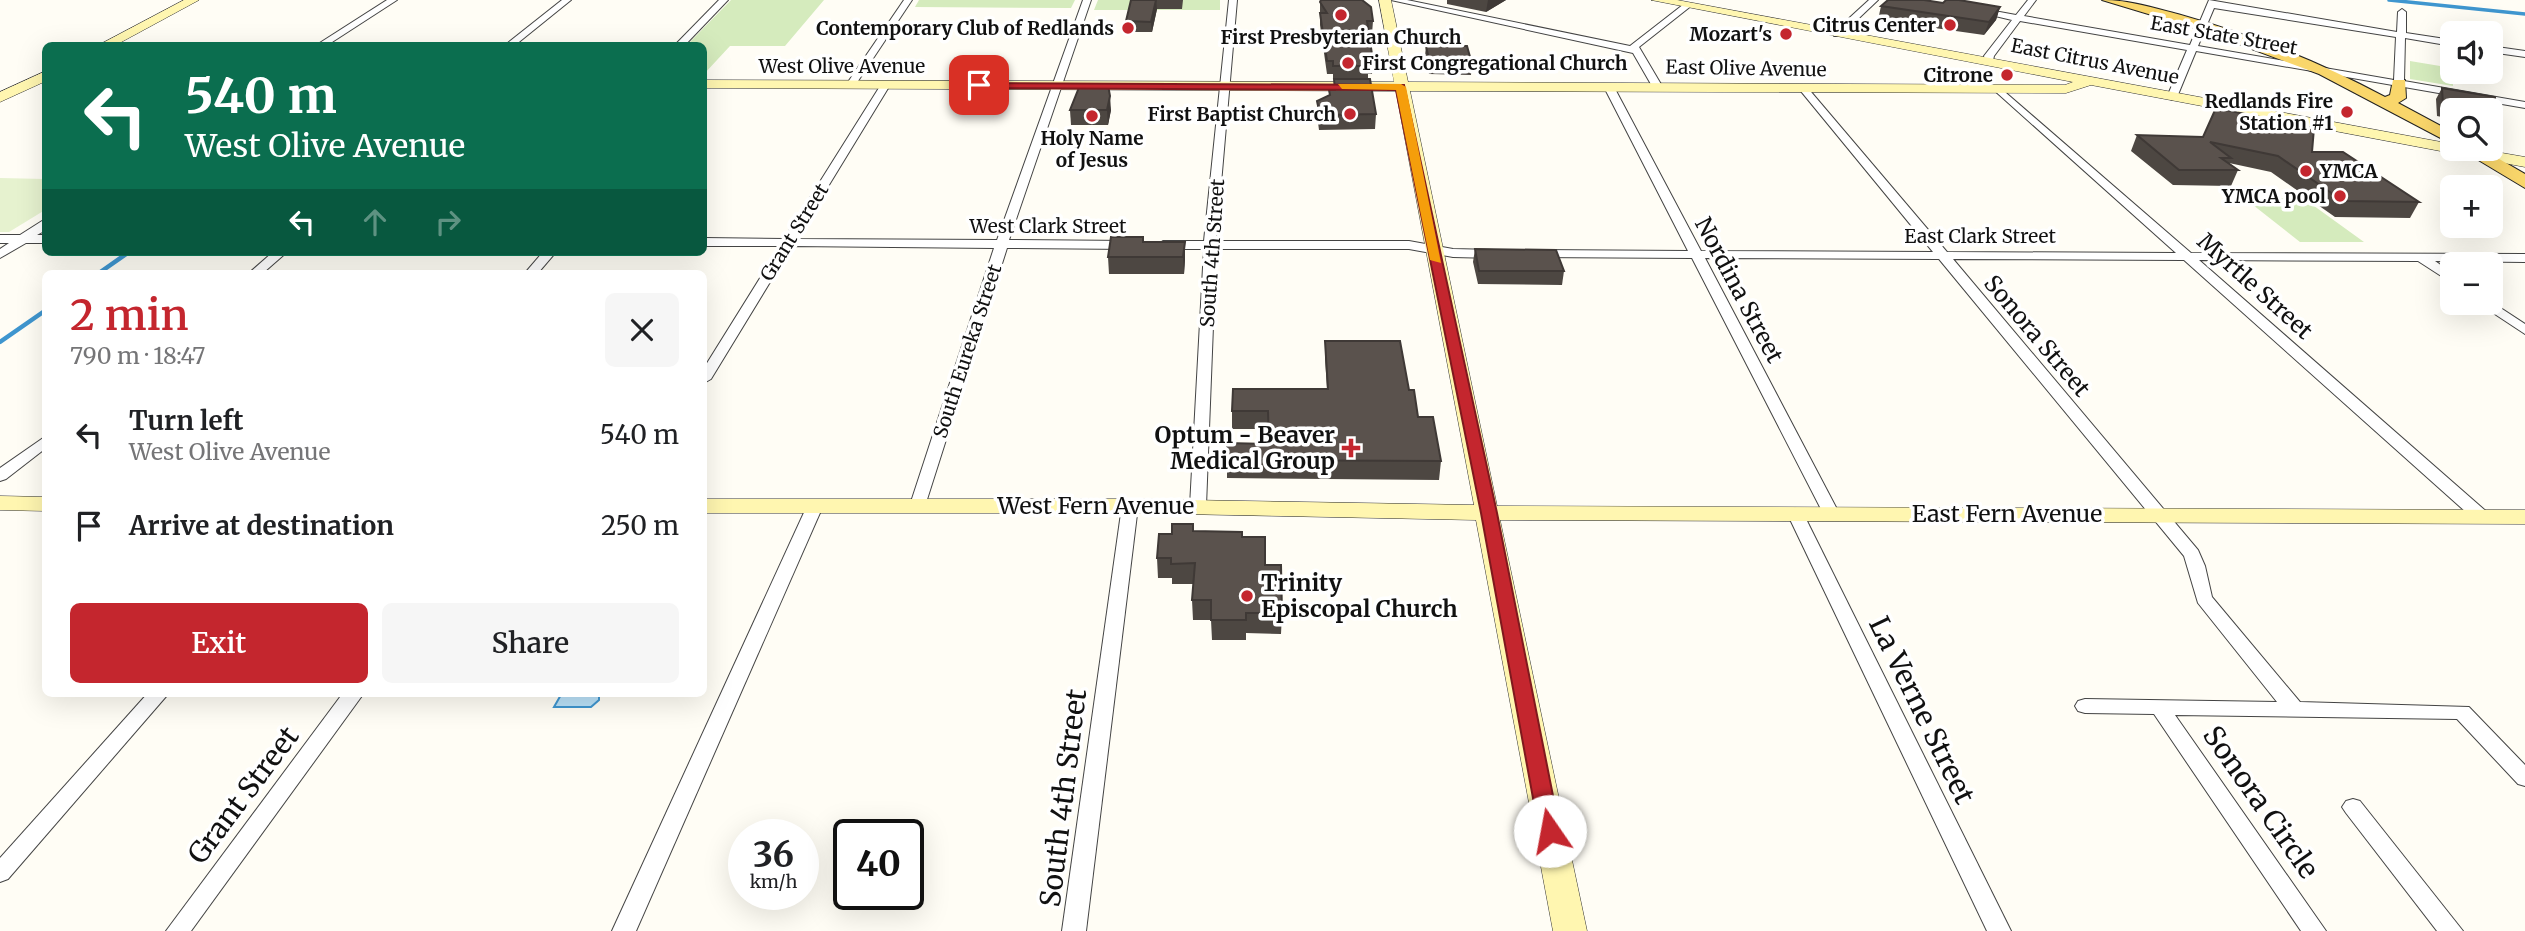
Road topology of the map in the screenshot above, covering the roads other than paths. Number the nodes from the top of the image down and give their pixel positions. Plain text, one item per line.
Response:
1 (193, 0) edge
2 (393, 0) edge
3 (567, 0) edge
4 (724, 0) edge
5 (908, 0) edge
6 (1087, 0) edge
7 (1233, 0) edge
8 (1385, 0) edge
9 (1395, 0) edge
10 (1657, 0) edge
11 (1874, 0) edge
12 (2032, 0) edge
13 (2109, 0) edge
14 (2131, 0) edge
15 (2212, 2) edge
16 (1691, 3) edge
17 (1965, 8) edge
18 (2402, 12) dead end
19 (2019, 18) junction
20 (2204, 24) junction
21 (1838, 34) junction
22 (2402, 35) junction
23 (2440, 41) edge
24 (111, 42) edge
25 (325, 42) edge
26 (513, 42) edge
27 (682, 42) edge
28 (2192, 47) junction
29 (1638, 51) junction
30 (2503, 51) edge
31 (2525, 54) edge
32 (1989, 62) junction
33 (2325, 71) junction
34 (2090, 81) junction
35 (0, 83) edge
36 (38, 83) edge
37 (2399, 83) junction
38 (707, 84) edge
39 (851, 85) junction
40 (885, 85) junction
41 (1058, 85) junction
42 (1225, 86) junction
43 (1657, 86) junction
44 (1401, 87) junction
45 (1609, 87) junction
46 (1804, 88) junction
47 (1998, 89) junction
48 (2172, 97) junction
49 (0, 98) edge
50 (2385, 102) junction
51 (2525, 105) edge
52 (2413, 117) junction
53 (2440, 132) edge
54 (2404, 140) junction
55 (2440, 146) edge
56 (2503, 157) edge
57 (2490, 161) edge
58 (2525, 162) edge
59 (2525, 182) edge
60 (42, 226) edge
61 (0, 239) edge
62 (22, 239) junction
63 (42, 239) edge
64 (707, 242) edge
65 (788, 243) junction
66 (1210, 244) junction
67 (1141, 245) edge
68 (1155, 245) edge
69 (1001, 246) junction
70 (1434, 250) junction
71 (0, 254) edge
72 (1697, 254) junction
73 (1942, 255) junction
74 (276, 256) edge
75 (546, 256) edge
76 (2190, 256) junction
77 (2420, 257) junction
78 (2525, 258) edge
79 (259, 270) edge
80 (534, 270) edge
81 (2440, 271) edge
82 (2503, 315) edge
83 (2525, 330) edge
84 (707, 374) edge
85 (42, 443) edge
86 (0, 476) edge
87 (0, 503) edge
88 (42, 504) edge
89 (918, 505) junction
90 (707, 506) edge
91 (815, 506) junction
92 (1130, 506) junction
93 (1198, 506) junction
94 (1489, 513) junction
95 (1795, 513) junction
96 (1831, 513) junction
97 (2158, 514) junction
98 (2482, 516) junction
99 (2525, 517) edge
100 (155, 697) edge
101 (351, 697) edge
102 (2085, 706) dead end
103 (2159, 707) junction
104 (2294, 709) junction
105 (2525, 778) edge
106 (2353, 807) dead end
107 (0, 873) edge
108 (177, 931) edge
109 (624, 931) edge
110 (1074, 931) edge
111 (1570, 931) edge
112 (1999, 931) edge
113 (2314, 931) edge
114 (2451, 931) edge

1 - 24 street
2 - 25 street
3 - 26 street
4 - 27 street
5 - 39 street
6 - 41 street, South Eureka Street
7 - 42 street, South 4th Street
8 - 44 street
9 - 29 street
10 - 16 street, East Citrus Avenue
11 - 21 street
12 - 19 street
13 - 20 main road
14 - 20 main road
15 - 20 street
15 - 22 street
16 - 21 street, East Citrus Avenue
16 - 29 street
17 - 19 street, East State Street
18 - 22 street
19 - 28 street, East State Street
19 - 32 street
20 - 28 street
20 - 33 main road
21 - 32 street, East Citrus Avenue
22 - 23 street
22 - 37 street
28 - 33 street, East State Street
28 - 48 street
29 - 43 street
30 - 31 street
32 - 34 street, East Citrus Avenue
33 - 37 street, East State Street
33 - 50 main road
34 - 47 street, East Olive Avenue
34 - 48 street, East Citrus Avenue
35 - 36 street
36 - 49 street
37 - 50 main road
37 - 51 street, East State Street
38 - 39 street, West Olive Avenue
39 - 40 street, West Olive Avenue
40 - 41 street, West Olive Avenue
40 - 65 street, Grant Street
41 - 42 street, West Olive Avenue
41 - 69 street, South Eureka Street
42 - 44 street, West Olive Avenue
42 - 66 street, South 4th Street
43 - 45 street, East Olive Avenue
43 - 46 street, East Olive Avenue
44 - 45 street, East Olive Avenue
44 - 70 street
45 - 72 street, Nordina Street
46 - 47 street, East Olive Avenue
46 - 73 street, Sonora Street
47 - 76 street, Myrtle Street
48 - 54 street, East Citrus Avenue
50 - 52 main road
52 - 53 main road
52 - 54 street
54 - 55 street, East Citrus Avenue
56 - 58 street, East Citrus Avenue
57 - 59 main road
60 - 62 street
61 - 62 street
62 - 63 street
62 - 71 street
64 - 65 street, West Clark Street
65 - 69 street, West Clark Street
65 - 84 street, Grant Street
66 - 68 street, West Clark Street
66 - 70 street, West Clark Street
66 - 93 street, South 4th Street
67 - 69 street, West Clark Street
69 - 89 street, South Eureka Street
70 - 72 street, East Clark Street
70 - 94 street
72 - 73 street, East Clark Street
72 - 96 street, Nordina Street
73 - 76 street, East Clark Street
73 - 97 street, Sonora Street
74 - 79 street
75 - 80 street
76 - 77 street, East Clark Street
76 - 98 street, Myrtle Street
77 - 78 street, East Clark Street
77 - 81 street
82 - 83 street
85 - 86 street
87 - 88 street
89 - 91 street, West Fern Avenue
89 - 92 street, West Fern Avenue
90 - 91 street, West Fern Avenue
91 - 109 street
92 - 93 street, West Fern Avenue
92 - 110 street, South 4th Street
93 - 94 street, West Fern Avenue
94 - 95 street, East Fern Avenue
94 - 111 street
95 - 96 street, East Fern Avenue
95 - 112 street, La Verne Street
96 - 97 street, East Fern Avenue
97 - 98 street, East Fern Avenue
97 - 104 street
98 - 99 street, East Fern Avenue
100 - 107 street
101 - 108 street, Grant Street
102 - 103 street, Sonora Circle
103 - 104 street, Sonora Circle
103 - 113 street, Sonora Circle
104 - 105 street, Sonora Circle
106 - 114 street

